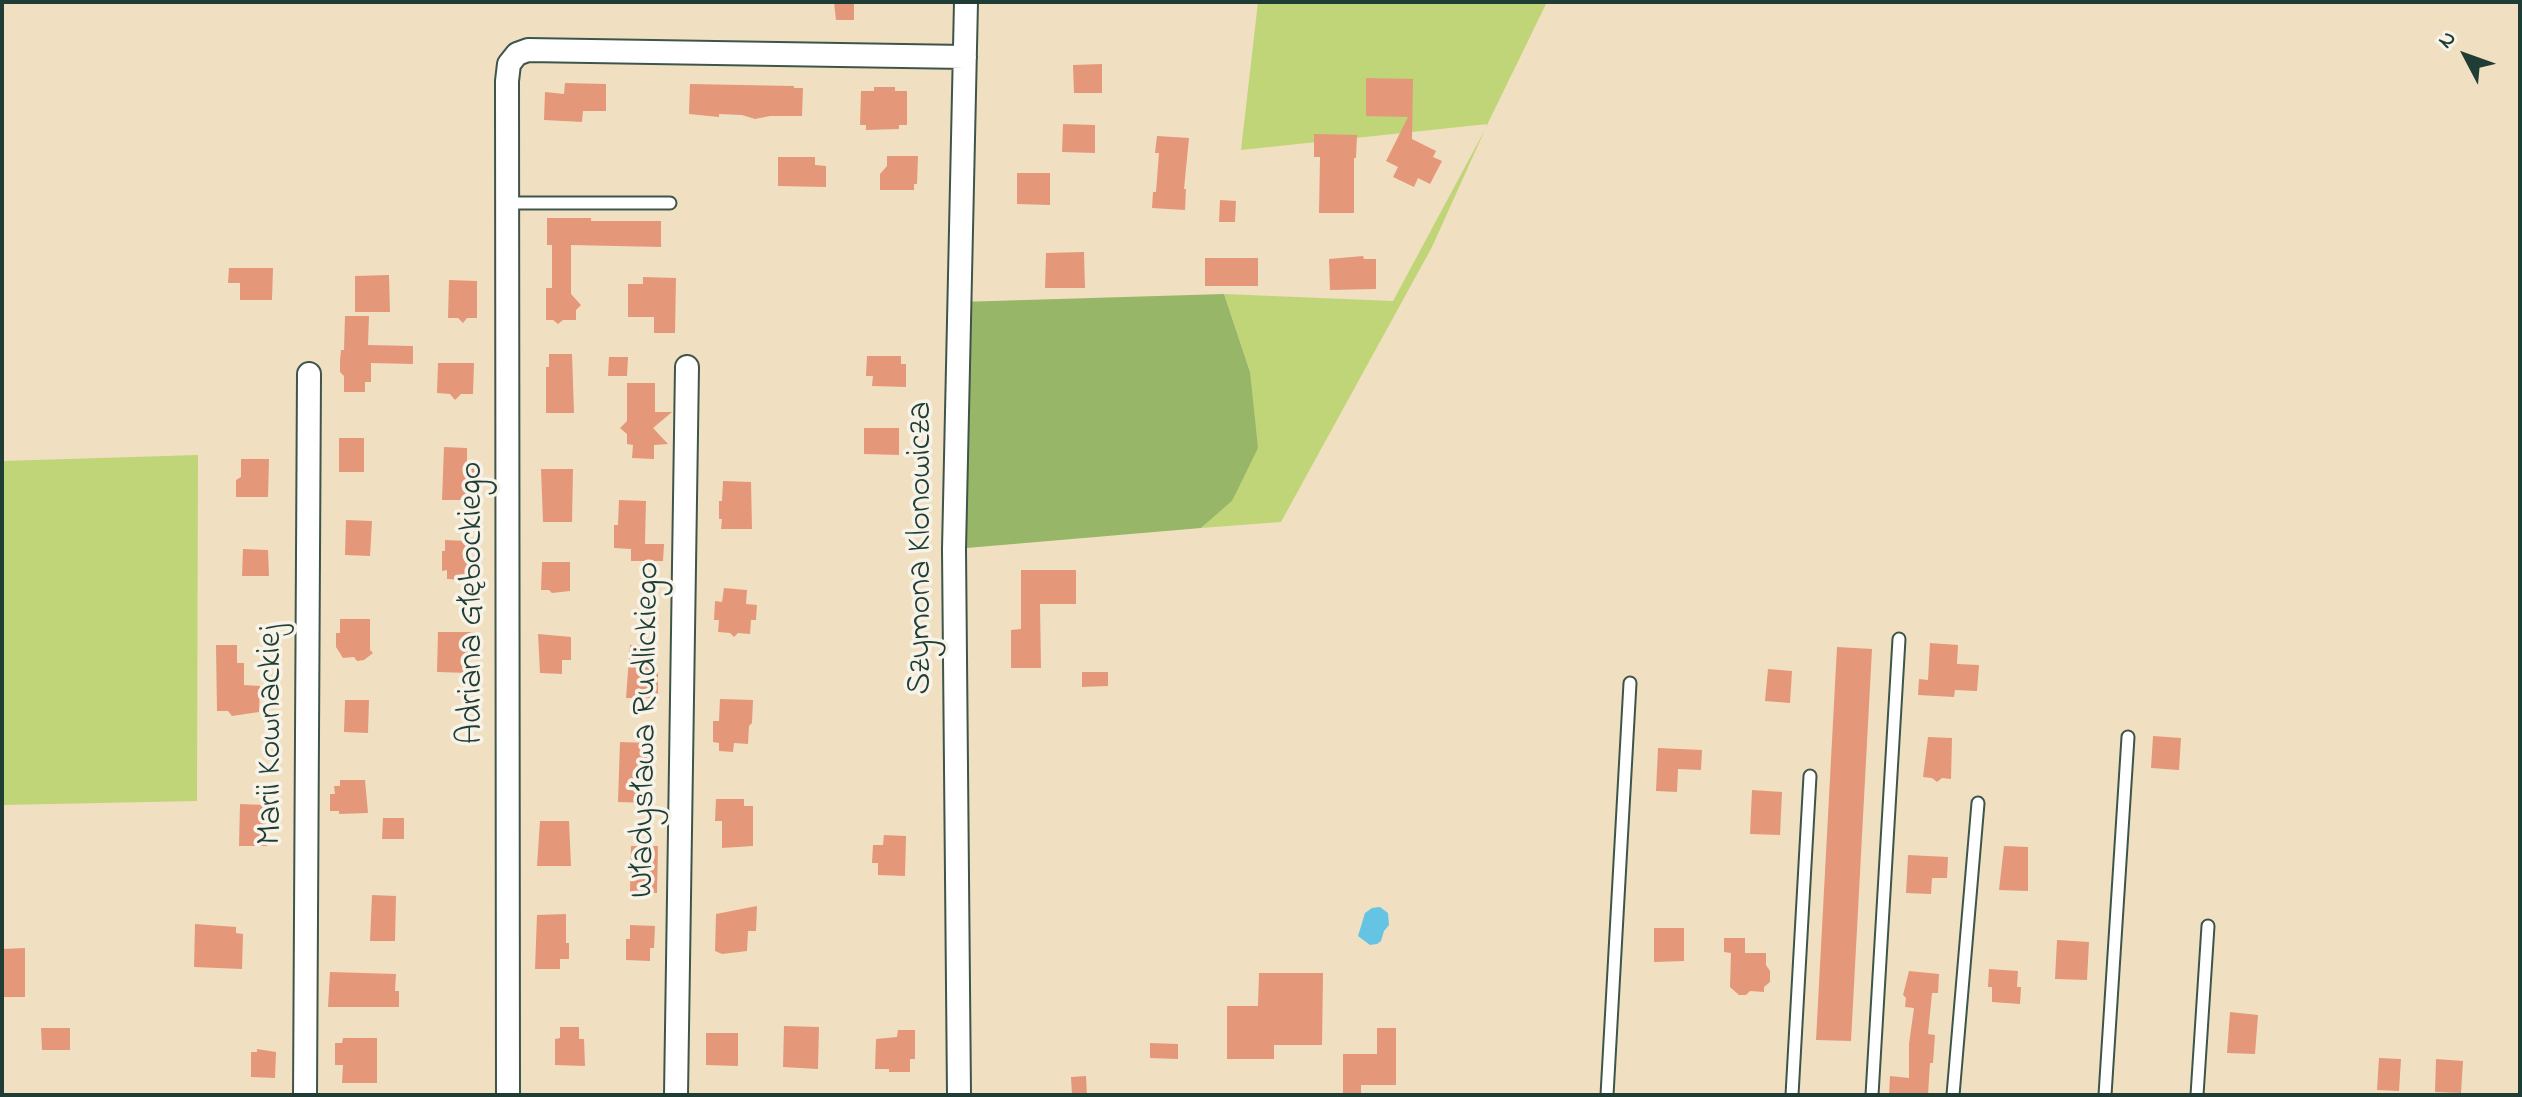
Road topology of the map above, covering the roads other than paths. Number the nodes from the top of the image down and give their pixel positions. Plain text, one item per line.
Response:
1 (966, 2) edge
2 (965, 57) junction
3 (507, 203) junction
4 (670, 203) dead end
5 (687, 367) dead end
6 (309, 374) dead end
7 (1899, 639) dead end
8 (1630, 683) dead end
9 (2128, 737) dead end
10 (1810, 776) dead end
11 (1978, 803) dead end
12 (2208, 926) dead end
13 (305, 1095) edge
14 (508, 1095) edge
15 (676, 1095) edge
16 (959, 1095) edge
17 (1607, 1095) edge
18 (1792, 1095) edge
19 (1872, 1095) edge
20 (1953, 1095) edge
21 (2105, 1095) edge
22 (2197, 1095) edge

1 - 2 street, Szymona Klonowicza
2 - 3 street, Adriana Głębockiego
2 - 16 street, Szymona Klonowicza
3 - 4 lane
3 - 14 street, Adriana Głębockiego
5 - 15 street, Władysława Rudlickiego
6 - 13 street, Marii Kownackiej
7 - 19 lane
8 - 17 lane
9 - 21 lane
10 - 18 lane
11 - 20 lane
12 - 22 lane

